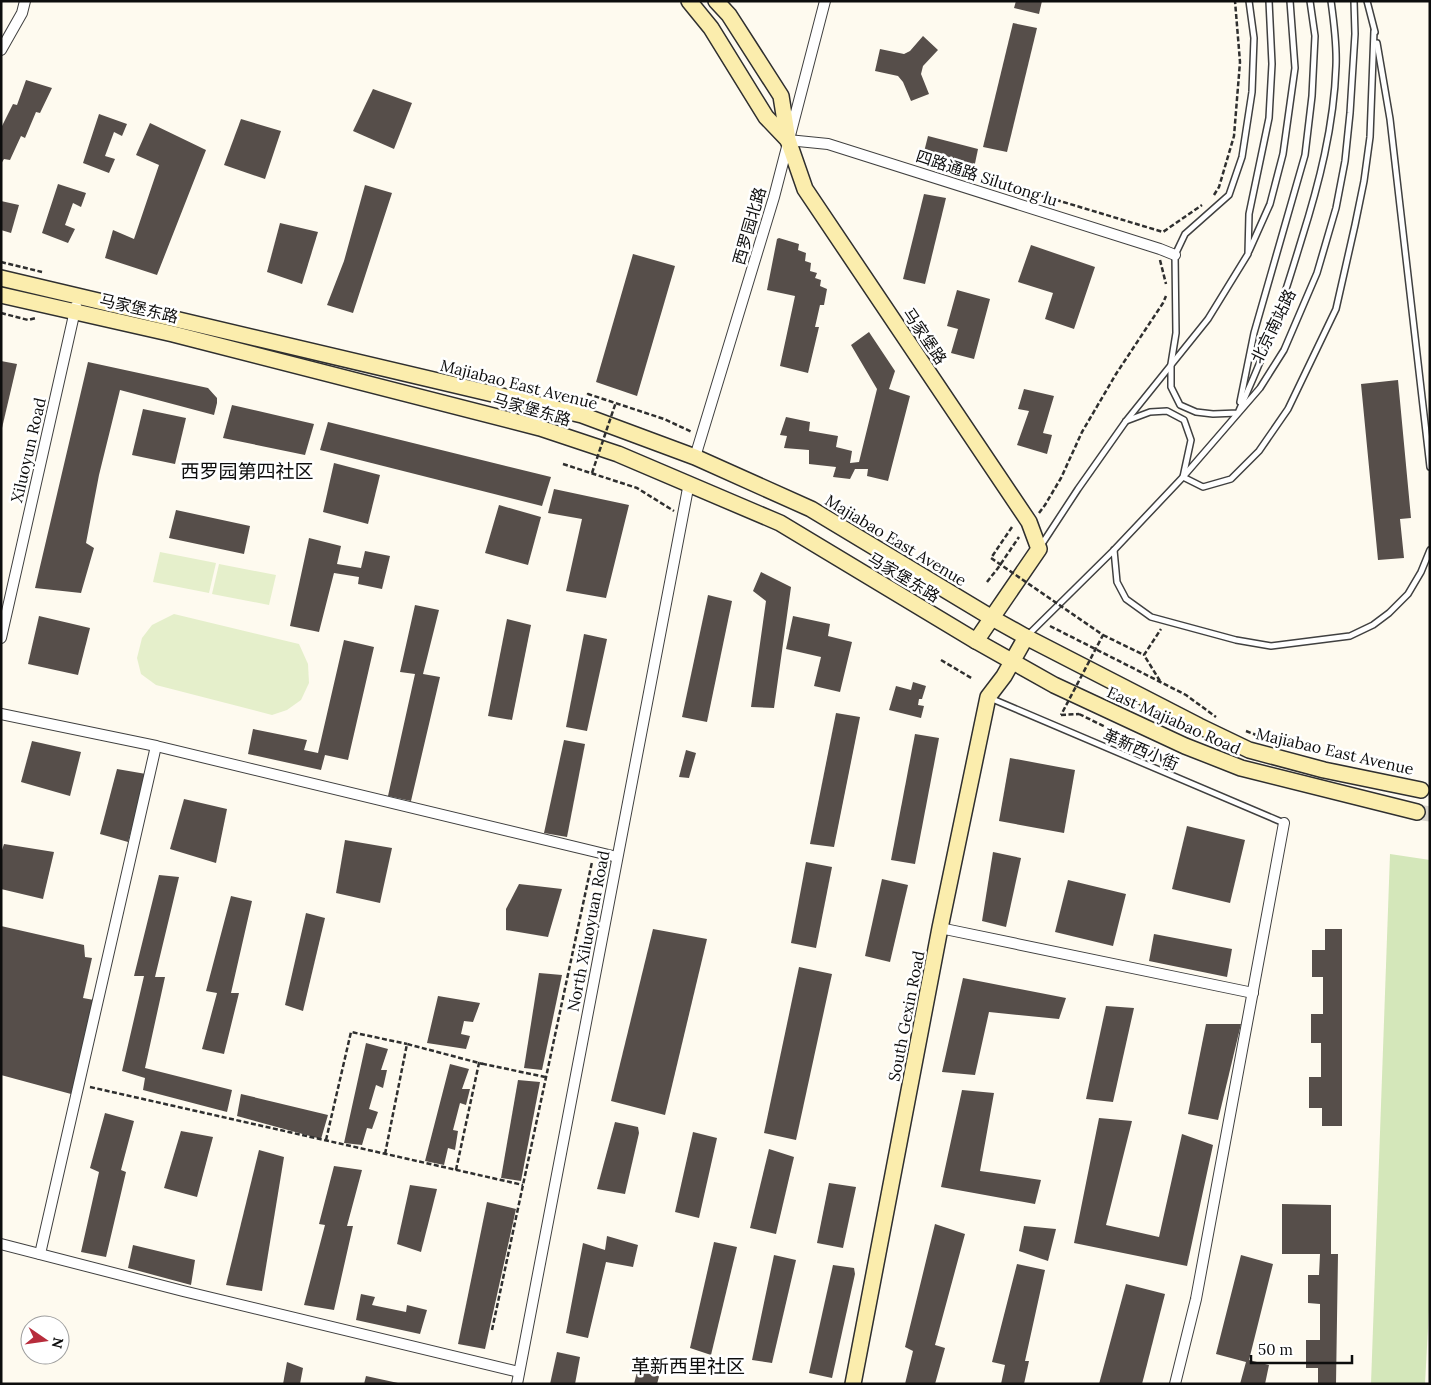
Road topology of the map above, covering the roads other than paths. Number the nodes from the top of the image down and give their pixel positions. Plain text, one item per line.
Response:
1 (25, 1) edge
2 (689, 1) edge
3 (716, 1) edge
4 (825, 1) edge
5 (1249, 1) edge
6 (1269, 1) edge
7 (1290, 1) edge
8 (1310, 1) edge
9 (1331, 1) edge
10 (1354, 1) edge
11 (1367, 1) edge
12 (1374, 31) junction
13 (1, 50) edge
14 (788, 140) junction
15 (1248, 254) junction
16 (1175, 256) junction
17 (1, 278) edge
18 (1, 295) edge
19 (76, 304) junction
20 (1171, 364) junction
21 (1238, 413) junction
22 (1126, 421) junction
23 (696, 457) junction
24 (1430, 467) edge
25 (1183, 477) junction
26 (689, 483) junction
27 (1039, 549) junction
28 (1114, 550) junction
29 (1430, 550) edge
30 (992, 618) junction
31 (1026, 637) junction
32 (1, 638) edge
33 (976, 641) junction
34 (1013, 662) junction
35 (988, 697) junction
36 (1, 714) edge
37 (156, 746) junction
38 (1421, 790) dead end
39 (1417, 812) tunnel mouth
40 (1284, 823) joint
41 (617, 857) junction
42 (940, 928) junction
43 (1253, 993) junction
44 (1, 1244) edge
45 (40, 1254) junction
46 (519, 1372) junction
47 (517, 1384) edge
48 (853, 1384) edge
49 (1175, 1384) edge

1 - 13 street
2 - 14 main road, 马家堡路
3 - 14 main road, 马家堡路
4 - 14 street, 西罗园北路
5 - 16 lane
6 - 15 lane
7 - 15 lane
8 - 21 lane
9 - 21 lane
10 - 21 lane, 北京南站路
11 - 12 lane
12 - 24 lane
12 - 25 lane
14 - 16 street, 四路通路 Silutong lu
14 - 23 street, 西罗园北路
14 - 27 main road, 马家堡路
15 - 20 lane
16 - 20 lane
17 - 19 main road, Majiabao East Avenue
18 - 19 main road, 马家堡东路
19 - 23 main road, Majiabao East Avenue
19 - 26 main road, 马家堡东路
19 - 32 street, Xiluoyun Road
20 - 21 lane
20 - 22 lane
21 - 25 lane, 北京南站路
22 - 25 lane
22 - 27 lane
23 - 30 main road, Majiabao East Avenue
25 - 28 lane, 北京南站路
26 - 33 main road, 马家堡东路
26 - 41 street, North Xiluoyuan Road
27 - 30 main road
28 - 29 lane
28 - 31 lane, 北京南站路
30 - 31 main road
30 - 33 main road
31 - 34 main road, South Gexin Road
31 - 38 main road, Majiabao East Avenue
33 - 34 main road, 马家堡东路
34 - 35 main road, South Gexin Road
34 - 39 main road, East Majiabao Road
35 - 40 lane, 革新西小街
35 - 42 main road, South Gexin Road
36 - 37 street
37 - 41 street
37 - 45 street
40 - 43 street
41 - 46 street, North Xiluoyuan Road
42 - 43 street
42 - 48 main road, South Gexin Road
43 - 49 street
44 - 45 street
45 - 46 street
46 - 47 street, North Xiluoyuan Road

